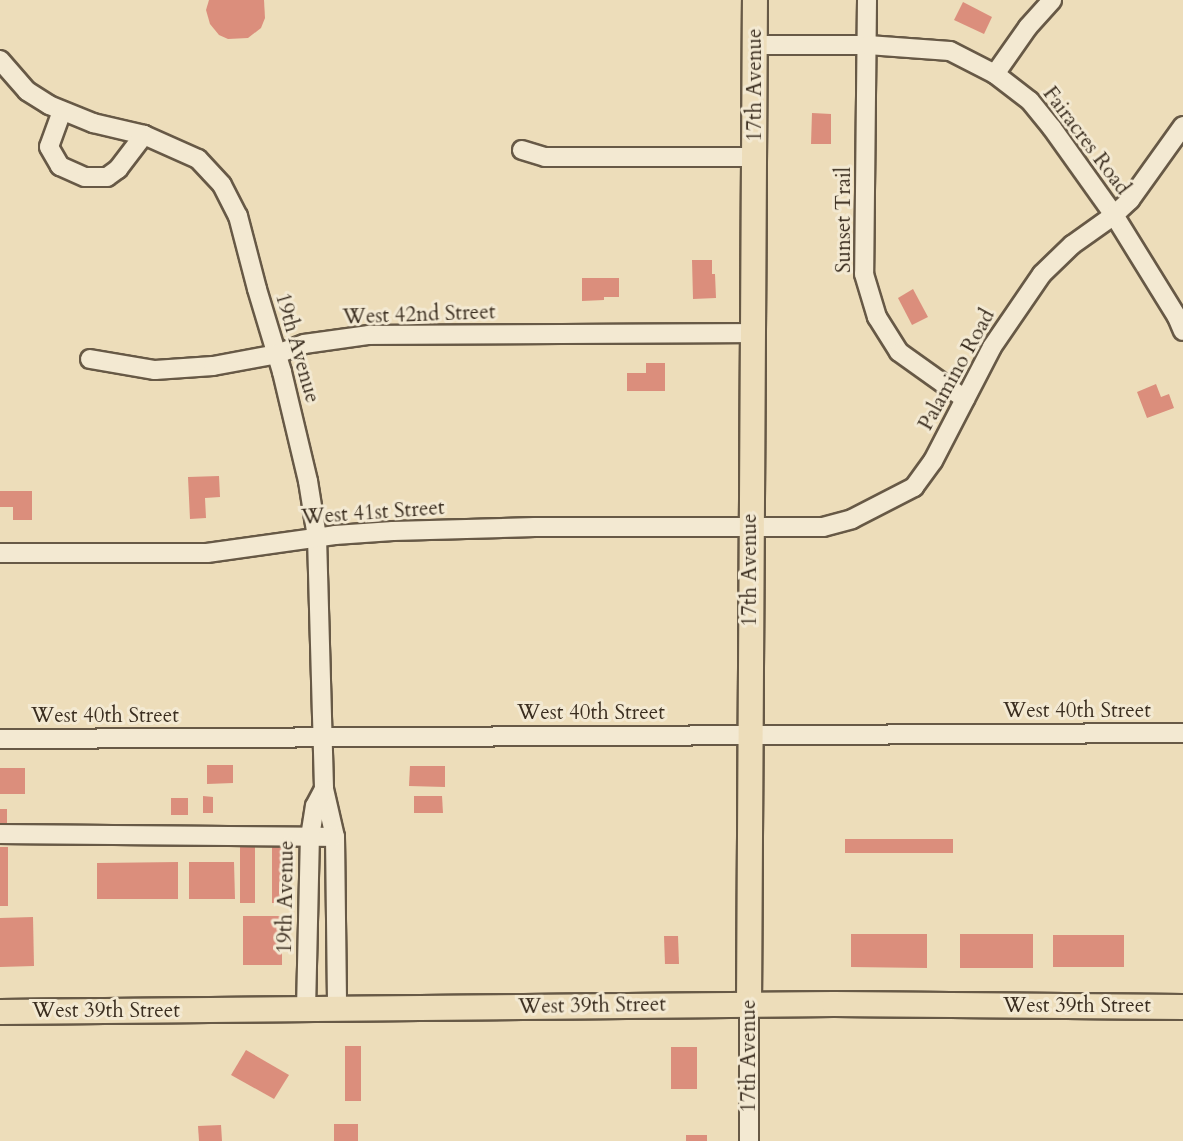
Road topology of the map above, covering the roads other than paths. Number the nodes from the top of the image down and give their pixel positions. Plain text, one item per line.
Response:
1 (755, 0) edge
2 (867, 0) edge
3 (1052, 0) edge
4 (755, 45) junction
5 (868, 45) junction
6 (0, 60) edge
7 (995, 74) junction
8 (62, 111) junction
9 (1183, 126) edge
10 (144, 135) junction
11 (522, 150) dead end
12 (754, 157) junction
13 (1114, 215) junction
14 (1183, 331) edge
15 (754, 333) junction
16 (277, 354) junction
17 (90, 359) dead end
18 (964, 399) junction
19 (750, 527) junction
20 (316, 537) junction
21 (0, 553) edge
22 (1183, 733) edge
23 (749, 735) junction
24 (324, 737) junction
25 (0, 739) edge
26 (324, 789) junction
27 (0, 834) edge
28 (310, 837) junction
29 (335, 837) junction
30 (749, 1005) junction
31 (1183, 1007) edge
32 (306, 1010) junction
33 (337, 1010) junction
34 (0, 1012) edge
35 (749, 1141) edge

1 - 4 main road, 17th Avenue
2 - 5 street, Sunset Trail
3 - 7 street
4 - 5 street, Fairacres Road
4 - 12 main road, 17th Avenue
5 - 7 street, Fairacres Road
5 - 18 street, Sunset Trail
6 - 8 street, 19th Avenue
7 - 13 street, Fairacres Road
8 - 10 street, 19th Avenue
8 - 10 street
9 - 13 street, Palamino Road
10 - 16 street, 19th Avenue
11 - 12 street
12 - 15 main road, 17th Avenue
13 - 14 street, Fairacres Road
13 - 18 street, Palamino Road
15 - 16 street, West 42nd Street
15 - 19 main road, 17th Avenue
16 - 17 street, West 42nd Street
16 - 20 street, 19th Avenue
18 - 19 street, Palamino Road
19 - 20 street, West 41st Street
19 - 23 main road, 17th Avenue
20 - 21 street, West 41st Street
20 - 24 street, 19th Avenue
22 - 23 street, West 40th Street
23 - 24 street, West 40th Street
23 - 30 main road, 17th Avenue
24 - 25 street, West 40th Street
24 - 26 street, 19th Avenue
26 - 28 street, 19th Avenue
26 - 29 street, 19th Avenue
27 - 28 street
28 - 29 street
28 - 32 street, 19th Avenue
29 - 33 street, 19th Avenue
30 - 31 main road, West 39th Street
30 - 33 main road, West 39th Street
30 - 35 street, 17th Avenue
32 - 33 main road, West 39th Street
32 - 34 main road, West 39th Street

